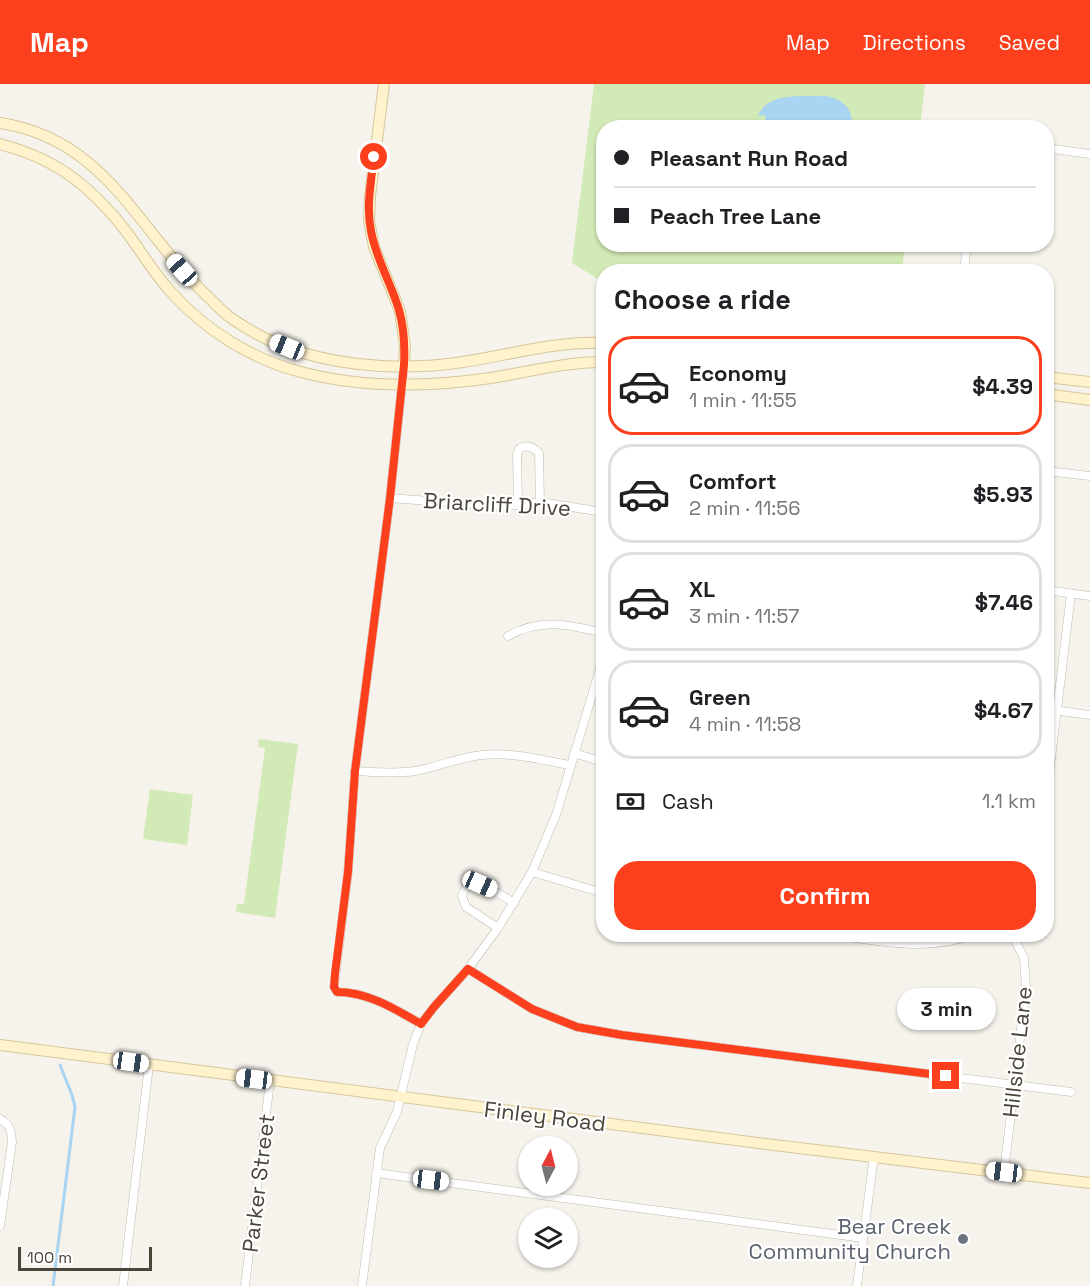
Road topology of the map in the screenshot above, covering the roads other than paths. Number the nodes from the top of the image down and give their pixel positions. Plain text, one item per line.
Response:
1 (384, 84) edge
2 (0, 123) edge
3 (0, 128) edge
4 (0, 144) edge
5 (1054, 149) edge
6 (1090, 154) edge
7 (88, 162) junction
8 (75, 180) junction
9 (150, 230) junction
10 (133, 244) junction
11 (276, 342) junction
12 (596, 343) edge
13 (268, 361) junction
14 (596, 362) edge
15 (404, 365) junction
16 (1054, 378) edge
17 (1090, 382) edge
18 (403, 384) junction
19 (1054, 395) edge
20 (1090, 400) edge
21 (1054, 472) edge
22 (1090, 476) edge
23 (390, 498) junction
24 (540, 502) junction
25 (518, 504) junction
26 (596, 511) edge
27 (1054, 591) edge
28 (1071, 594) junction
29 (1090, 596) edge
30 (596, 631) edge
31 (508, 636) dead end
32 (596, 682) edge
33 (1056, 711) junction
34 (1090, 715) edge
35 (1054, 729) edge
36 (574, 753) junction
37 (596, 760) edge
38 (570, 765) junction
39 (355, 771) junction
40 (532, 872) junction
41 (596, 891) edge
42 (514, 903) junction
43 (498, 928) junction
44 (898, 942) edge
45 (944, 942) edge
46 (1016, 942) edge
47 (468, 969) junction
48 (421, 1024) junction
49 (0, 1045) edge
50 (149, 1065) junction
51 (270, 1081) junction
52 (1015, 1085) junction
53 (1071, 1092) dead end
54 (400, 1097) junction
55 (0, 1119) edge
56 (874, 1156) junction
57 (1004, 1172) junction
58 (376, 1173) junction
59 (1090, 1183) edge
60 (0, 1226) edge
61 (862, 1238) junction
62 (123, 1286) edge
63 (245, 1286) edge
64 (362, 1286) edge
65 (857, 1286) edge

1 - 15 main road
2 - 3 main road
2 - 7 main road
4 - 8 main road
5 - 6 street
7 - 8 main road
7 - 9 main road
8 - 10 main road
9 - 10 main road
9 - 11 main road
10 - 13 main road
11 - 13 main road
11 - 15 main road
12 - 15 main road
13 - 18 main road
14 - 18 main road
15 - 18 street
16 - 17 main road
18 - 23 street
19 - 20 main road
21 - 22 street
23 - 25 street, Briarcliff Drive
23 - 39 street
24 - 25 street, Briarcliff Drive
24 - 25 street
24 - 26 street, Briarcliff Drive
27 - 28 street
28 - 29 street
28 - 33 street
30 - 31 street
32 - 36 street
33 - 34 street
33 - 35 street
36 - 37 street
36 - 38 street
38 - 39 street
38 - 40 street
39 - 48 street
40 - 41 street
40 - 42 street
42 - 43 street
42 - 43 street
43 - 47 street
44 - 45 street
46 - 52 street, Hillside Lane
47 - 48 street
47 - 52 street
48 - 54 street
49 - 50 main road, Finley Road
50 - 51 main road, Finley Road
50 - 62 street
51 - 54 main road, Finley Road
51 - 63 street, Parker Street
52 - 53 street
52 - 57 street, Hillside Lane
54 - 56 main road, Finley Road
54 - 58 street
55 - 60 street
56 - 57 main road, Finley Road
56 - 61 street
57 - 59 main road, Finley Road
58 - 61 street
58 - 64 street
61 - 65 street

